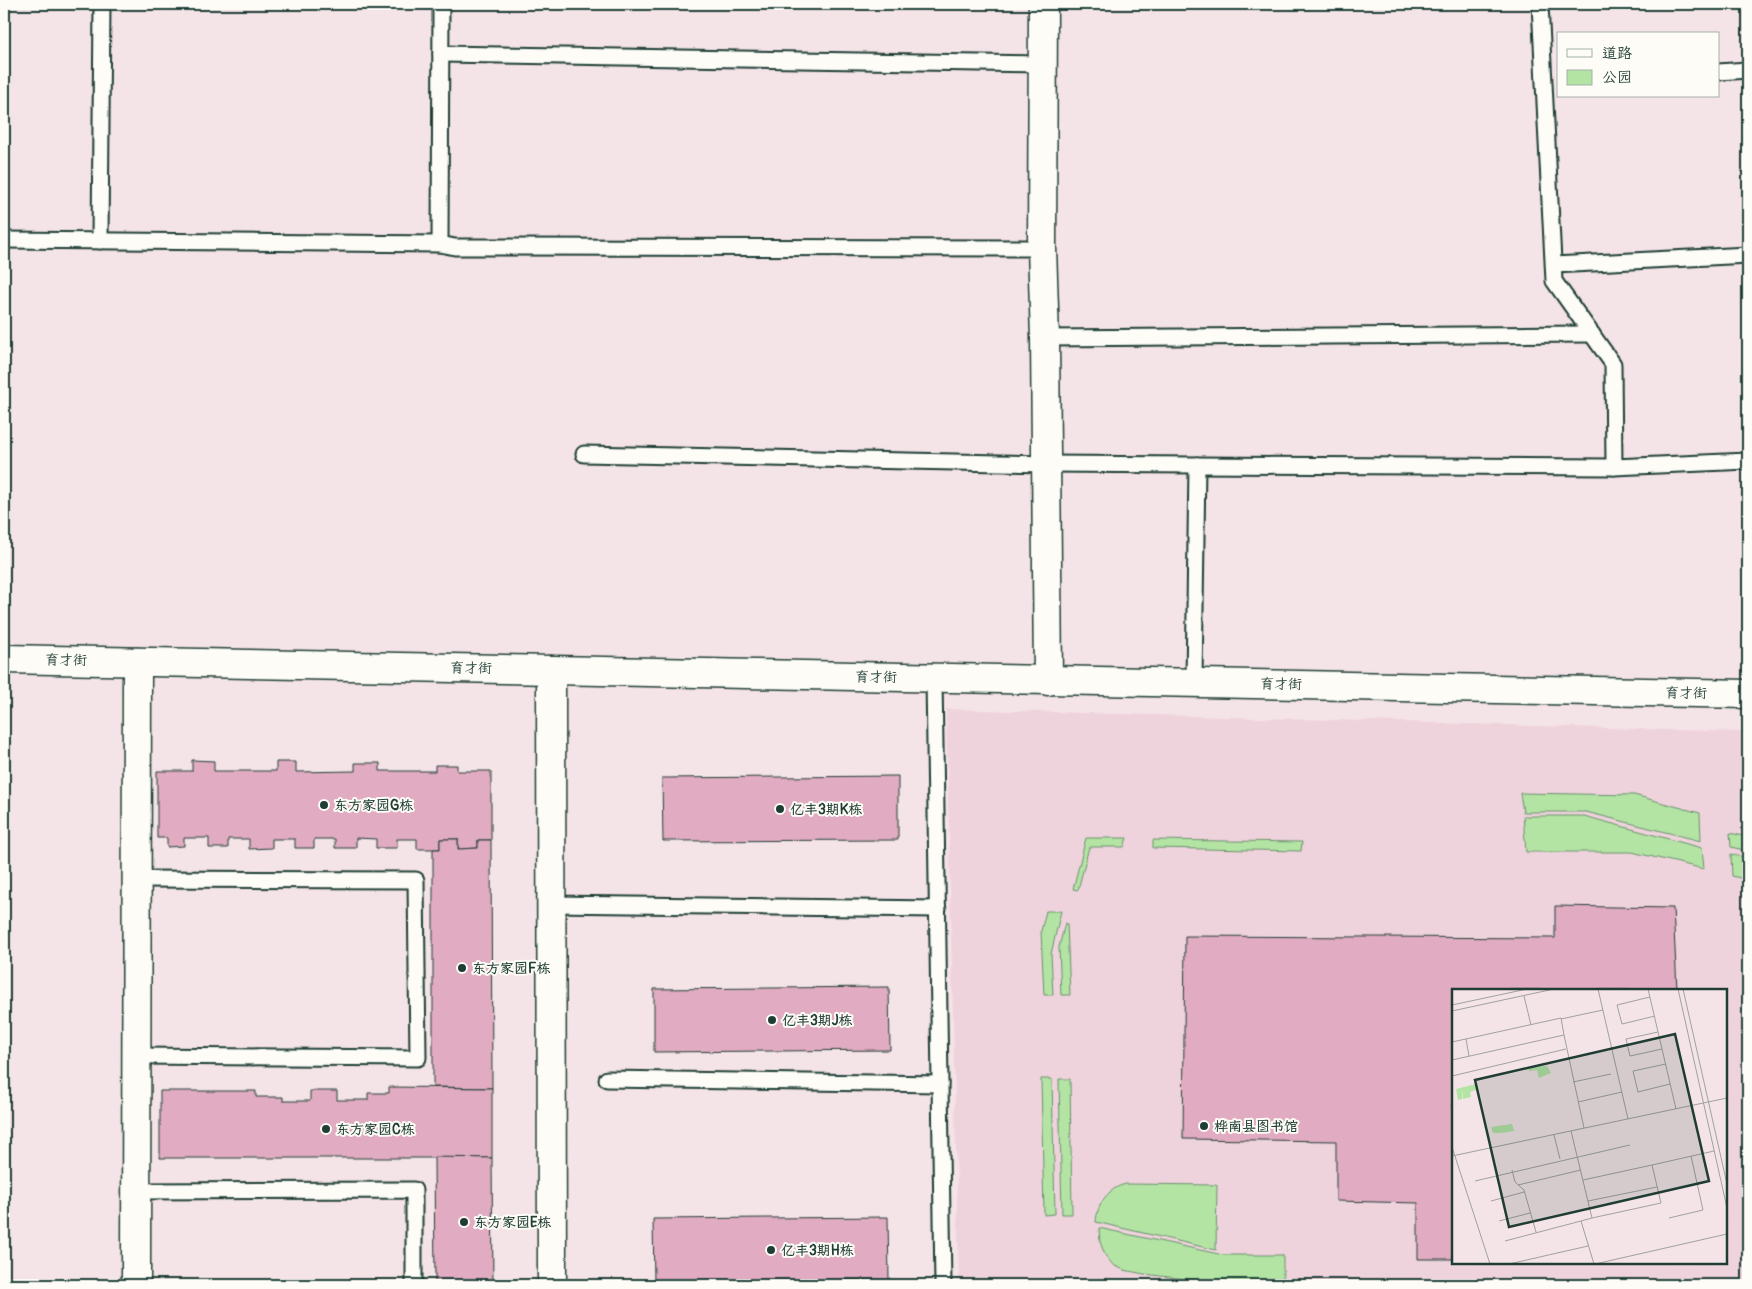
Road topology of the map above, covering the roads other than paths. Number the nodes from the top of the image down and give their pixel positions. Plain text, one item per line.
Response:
1 (102, 4) edge
2 (441, 4) edge
3 (1043, 4) edge
4 (1540, 4) edge
5 (441, 54) junction
6 (1044, 64) junction
7 (1748, 70) edge
8 (1720, 72) edge
9 (1551, 80) edge
10 (4, 240) edge
11 (100, 241) junction
12 (440, 244) junction
13 (1042, 248) junction
14 (1748, 255) edge
15 (1554, 265) junction
16 (1592, 334) junction
17 (1045, 338) junction
18 (584, 454) dead end
19 (1748, 461) edge
20 (1046, 464) junction
21 (1198, 465) junction
22 (1614, 467) junction
23 (4, 659) edge
24 (137, 662) junction
25 (551, 670) junction
26 (934, 678) junction
27 (1048, 680) junction
28 (1194, 682) junction
29 (1748, 694) edge
30 (136, 879) junction
31 (551, 904) junction
32 (938, 909) junction
33 (136, 1056) junction
34 (607, 1079) dead end
35 (940, 1084) junction
36 (136, 1191) junction
37 (136, 1285) edge
38 (414, 1285) edge
39 (552, 1285) edge
40 (943, 1285) edge

1 - 11 lane
2 - 5 lane
3 - 6 street
4 - 9 lane
5 - 6 lane
5 - 12 lane
6 - 13 street
7 - 8 lane
9 - 15 lane
10 - 11 lane
11 - 12 lane
12 - 13 lane
13 - 17 street
14 - 15 lane
15 - 16 lane
16 - 17 lane
16 - 22 lane
17 - 20 street
18 - 20 lane
19 - 22 lane
20 - 21 lane
20 - 27 street
21 - 22 lane
21 - 28 lane
23 - 24 street, 育才街
24 - 25 street, 育才街
24 - 30 street
25 - 26 street, 育才街
25 - 31 street
26 - 27 street, 育才街
26 - 32 lane
27 - 28 street, 育才街
28 - 29 street, 育才街
30 - 33 street
30 - 33 lane
31 - 32 lane
31 - 39 street
32 - 35 lane
33 - 36 street
34 - 35 lane
35 - 40 lane
36 - 37 street
36 - 38 lane

